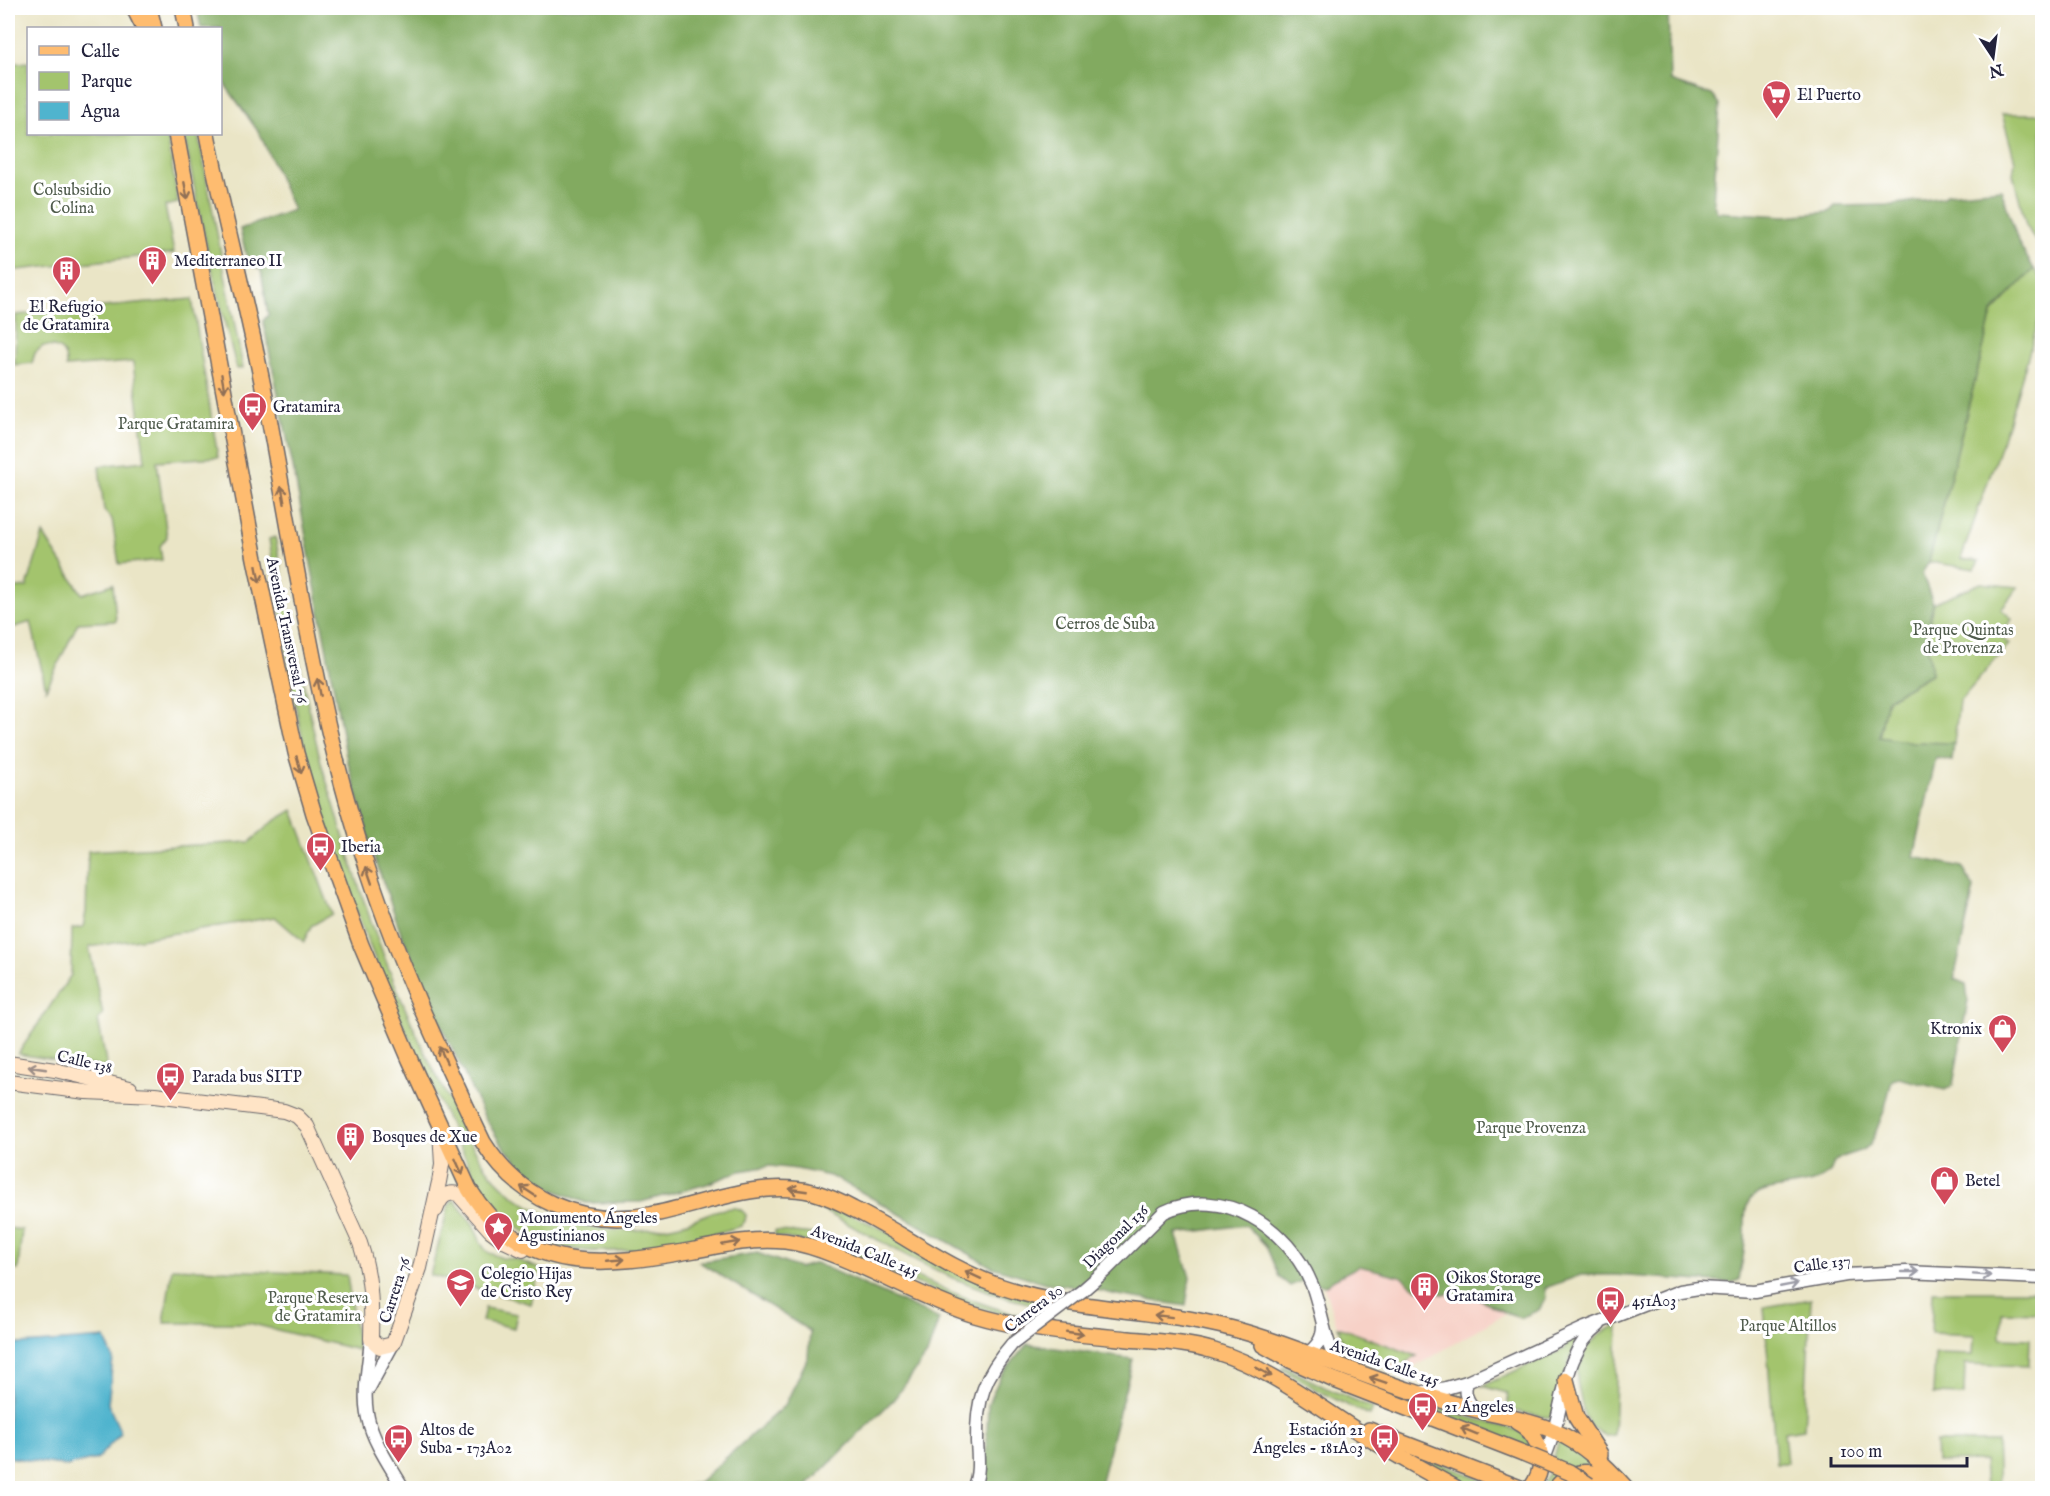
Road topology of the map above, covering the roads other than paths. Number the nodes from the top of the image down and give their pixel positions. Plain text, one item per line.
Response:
1 (134, 8) edge
2 (149, 8) edge
3 (183, 8) edge
4 (144, 27) edge
5 (154, 27) edge
6 (187, 27) edge
7 (176, 135) edge
8 (207, 135) edge
9 (8, 1064) edge
10 (8, 1082) edge
11 (155, 1095) junction
12 (467, 1109) joint
13 (436, 1114) junction
14 (427, 1231) junction
15 (559, 1258) junction
16 (2043, 1278) edge
17 (1085, 1288) joint
18 (1612, 1317) junction
19 (1220, 1325) junction
20 (1323, 1325) junction
21 (371, 1339) junction
22 (393, 1344) junction
23 (1307, 1354) junction
24 (1340, 1367) junction
25 (1566, 1380) junction
26 (1467, 1382) junction
27 (367, 1392) junction
28 (1418, 1393) junction
29 (1474, 1409) junction
30 (1495, 1414) junction
31 (1333, 1415) junction
32 (1554, 1431) junction
33 (1541, 1467) junction
34 (1621, 1483) edge
35 (1514, 1486) edge
36 (1591, 1487) edge
37 (403, 1488) edge
38 (973, 1488) edge
39 (1456, 1488) edge
40 (1531, 1488) edge
41 (1556, 1488) edge

1 - 4 main road
2 - 5 main road
3 - 6 main road
7 -> 13 main road, Avenida Transversal 76
12 -> 8 main road, Avenida Transversal 76
11 -> 9 main road, Calle 138
10 - 11 main road
11 - 21 main road, Calle 138
19 -> 12 main road, Avenida Calle 145
13 - 14 main road, Carrera 76
13 -> 15 main road, Avenida Calle 145
14 - 15 main road, Carrera 76
14 - 22 main road, Carrera 76
15 -> 31 main road, Avenida Calle 145
18 -> 16 street, Calle 137
17 - 20 street, Diagonal 136
17 - 38 street, Carrera 80, bridge
18 - 25 street, Calle 137
18 - 26 street, Calle 137
19 - 23 main road, Avenida Calle 145
36 -> 19 main road, Avenida Calle 145, bridge
20 - 23 street
20 - 24 street, Diagonal 136
21 - 22 main road
21 - 27 street
22 - 27 street, Carrera 76
23 - 24 main road, Avenida Calle 145
28 -> 24 main road, Avenida Calle 145
25 - 32 street, Calle 137
25 - 34 main road
26 - 28 street, Calle 137
26 - 29 street
27 - 37 street
28 - 29 main road, Avenida Calle 145
29 - 30 main road, Avenida Calle 145
30 - 32 main road, Avenida Calle 145
30 - 33 main road
31 - 35 main road, Avenida Calle 145
31 - 39 main road, Avenida Calle 145
32 - 33 street, Calle 137
32 - 34 main road, Avenida Calle 145
33 - 40 main road
34 - 41 main road

